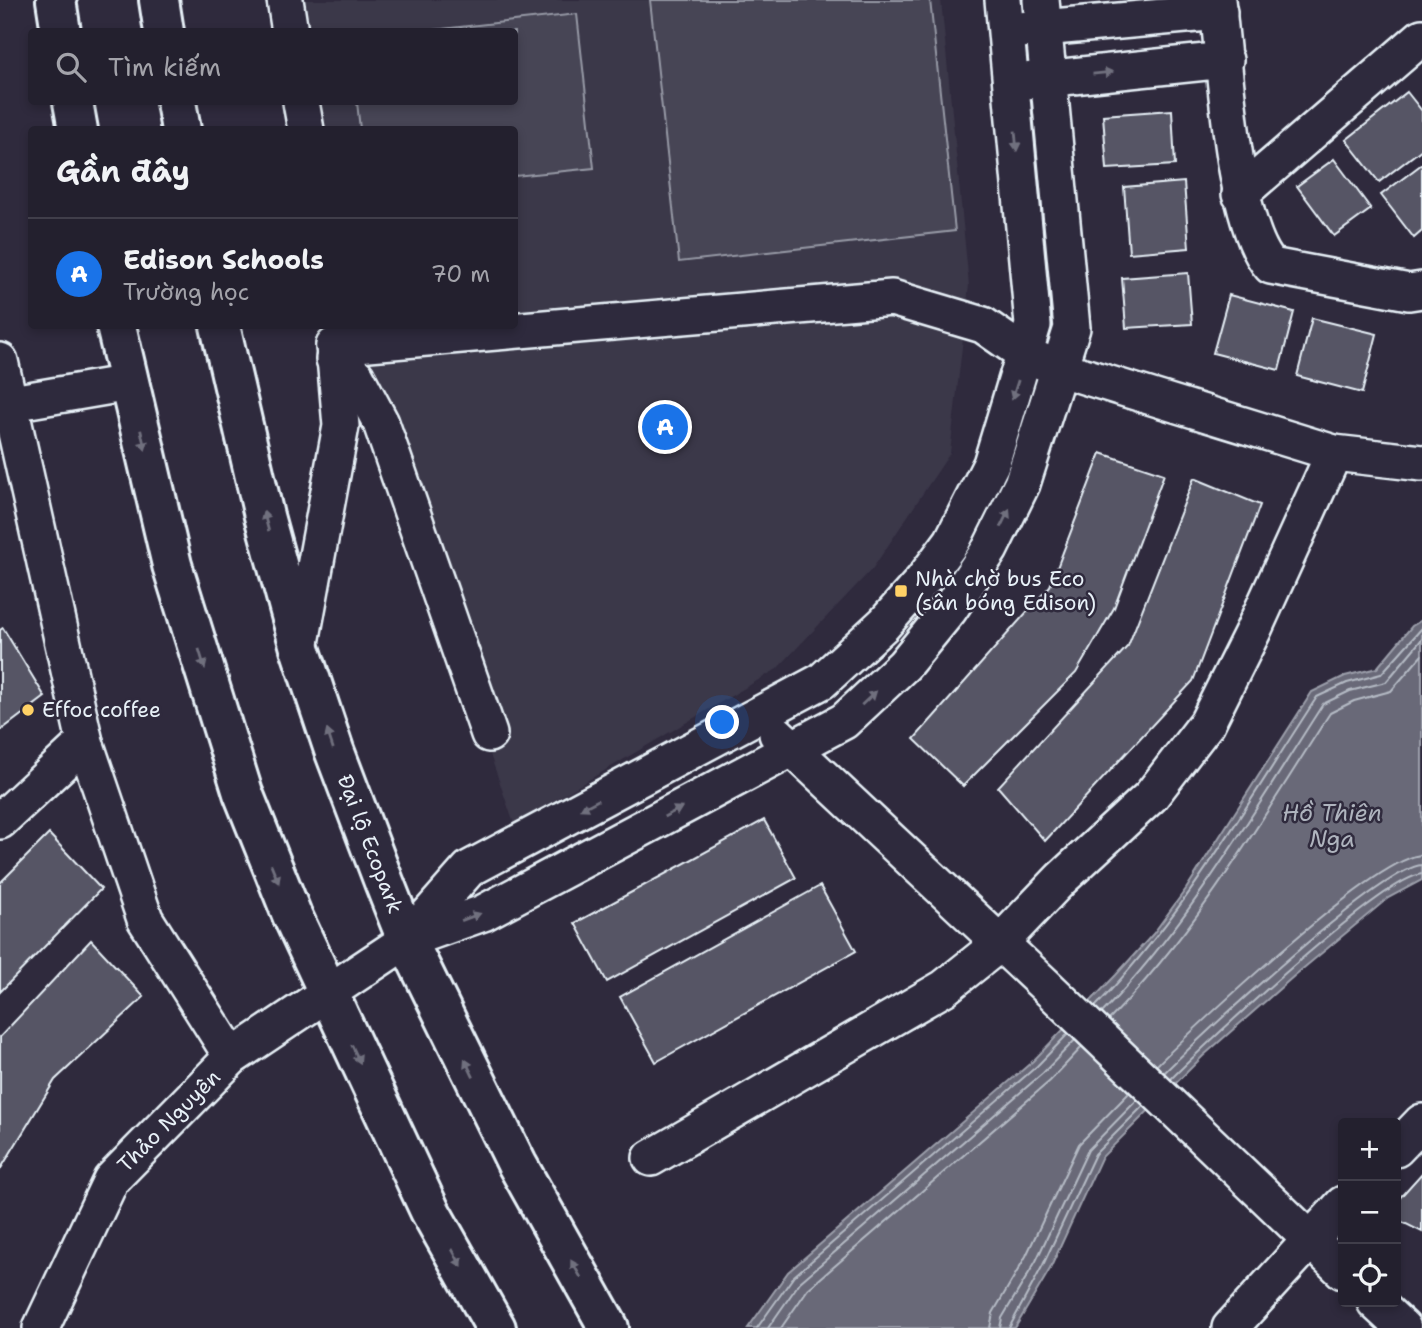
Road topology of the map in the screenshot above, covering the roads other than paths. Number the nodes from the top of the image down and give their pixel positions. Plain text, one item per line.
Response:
1 (55, 0) edge
2 (159, 0) edge
3 (285, 0) edge
4 (1218, 6) edge
5 (1042, 14) edge
6 (1004, 16) edge
7 (60, 28) edge
8 (163, 28) edge
9 (289, 28) edge
10 (1422, 37) edge
11 (1225, 60) junction
12 (1048, 78) junction
13 (1011, 82) junction
14 (74, 105) edge
15 (177, 105) edge
16 (302, 105) edge
17 (77, 126) edge
18 (180, 126) edge
19 (305, 126) edge
20 (1240, 194) junction
21 (1422, 290) edge
22 (117, 329) edge
23 (221, 329) edge
24 (516, 329) edge
25 (518, 329) edge
26 (334, 344) edge
27 (1026, 355) junction
28 (0, 361) edge
29 (1060, 369) junction
30 (129, 383) junction
31 (5, 404) edge
32 (1334, 453) junction
33 (1422, 463) edge
34 (300, 648) junction
35 (757, 716) junction
36 (489, 734) dead end
37 (85, 742) junction
38 (793, 748) junction
39 (0, 821) edge
40 (407, 940) junction
41 (999, 944) junction
42 (327, 992) junction
43 (232, 1057) junction
44 (1422, 1122) edge
45 (1401, 1144) edge
46 (651, 1158) dead end
47 (1338, 1208) edge
48 (1309, 1239) junction
49 (1338, 1266) edge
50 (1380, 1307) edge
51 (41, 1328) edge
52 (496, 1328) edge
53 (609, 1328) edge
54 (1230, 1328) edge
55 (1403, 1328) edge

1 - 7 highway
2 - 8 highway
3 - 9 street
4 - 5 street
4 - 11 street
5 - 6 street
5 - 12 street
6 - 13 street
10 - 20 street
12 -> 11 street
11 - 20 street
12 - 13 street
12 - 29 street
13 -> 27 street
14 - 17 highway
15 - 18 highway
16 - 19 street
20 - 21 street
22 - 30 highway
34 -> 23 highway, Đại lộ Ecopark
24 - 26 street
25 - 27 street
26 - 34 street
26 - 36 street
27 - 29 street
27 -> 35 street
28 - 31 street
29 - 32 street
38 -> 29 street
30 - 31 street
30 -> 42 highway
31 - 37 street
32 - 33 street
32 - 41 street
40 -> 34 highway, Đại lộ Ecopark
35 - 38 street
35 -> 40 street
37 - 39 street
37 - 43 street
40 -> 38 street
38 - 41 street
40 - 42 street, Thảo Nguyên
53 -> 40 highway, Đại lộ Ecopark
41 - 46 street
41 - 48 street
42 - 43 street, Thảo Nguyên
42 -> 52 highway
43 - 51 street, Thảo Nguyên
44 - 45 street
47 - 48 street
48 - 49 street
48 - 54 street
50 - 55 street

